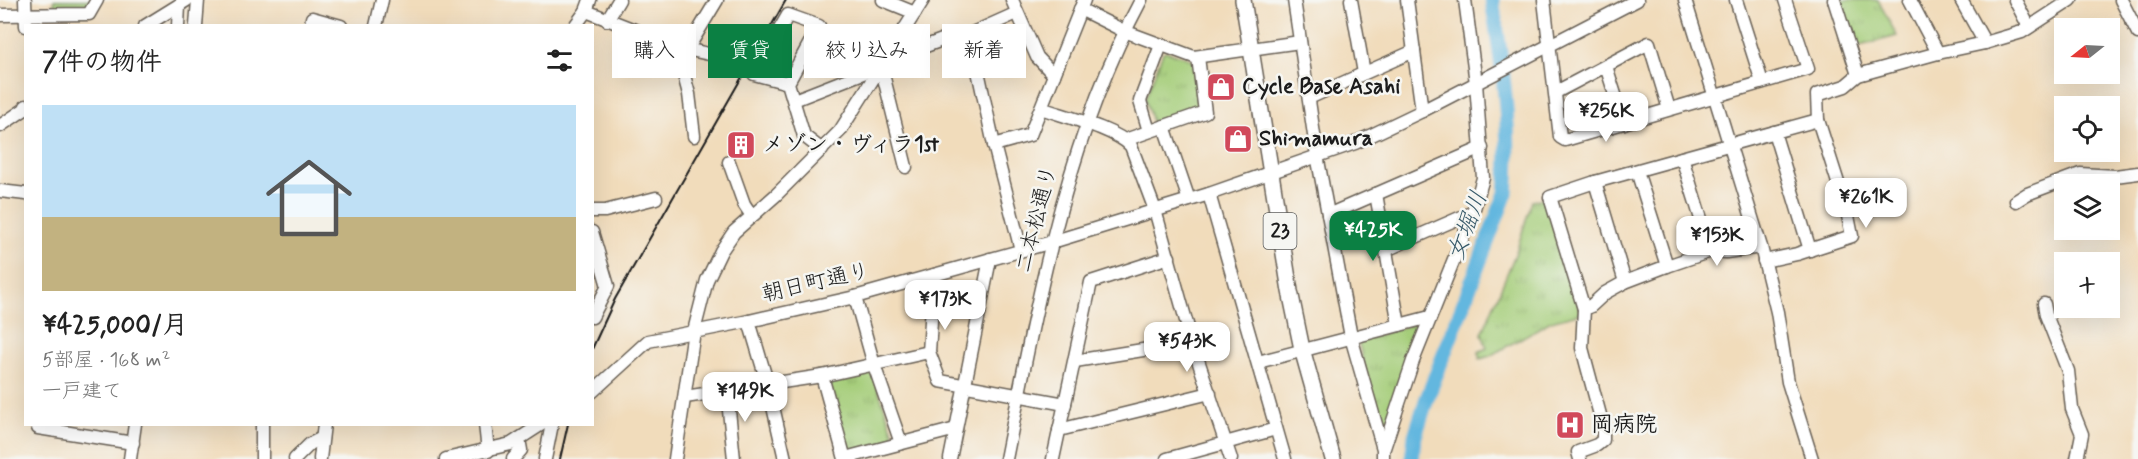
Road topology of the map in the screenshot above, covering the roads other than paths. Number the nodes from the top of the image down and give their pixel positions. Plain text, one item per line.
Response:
1 (26, 0) edge
2 (97, 0) edge
3 (198, 0) edge
4 (382, 0) edge
5 (620, 0) edge
6 (717, 0) edge
7 (883, 0) edge
8 (923, 0) edge
9 (1012, 0) edge
10 (1141, 0) edge
11 (1243, 0) edge
12 (1294, 0) edge
13 (1351, 0) edge
14 (1407, 0) edge
15 (1465, 0) edge
16 (1544, 0) edge
17 (1637, 0) edge
18 (1685, 0) edge
19 (1736, 0) edge
20 (1785, 0) edge
21 (1834, 0) edge
22 (1910, 0) edge
23 (1961, 0) edge
24 (2015, 0) edge
25 (2071, 0) edge
26 (2121, 0) edge
27 (183, 2) edge
28 (1082, 5) edge
29 (588, 6) edge
30 (915, 12) junction
31 (1017, 13) junction
32 (0, 15) edge
33 (26, 20) edge
34 (607, 20) junction
35 (148, 24) edge
36 (178, 24) edge
37 (196, 24) edge
38 (311, 24) edge
39 (334, 24) edge
40 (376, 24) edge
41 (576, 24) edge
42 (618, 24) edge
43 (907, 24) edge
44 (992, 24) edge
45 (2030, 27) junction
46 (696, 31) edge
47 (1124, 31) junction
48 (2138, 33) edge
49 (1300, 42) junction
50 (1985, 43) junction
51 (1161, 45) junction
52 (1550, 45) junction
53 (1251, 48) junction
54 (1414, 51) junction
55 (1938, 53) junction
56 (1198, 57) junction
57 (1606, 66) junction
58 (1364, 74) junction
59 (1054, 75) junction
60 (1858, 75) junction
61 (685, 78) edge
62 (850, 78) edge
63 (873, 78) edge
64 (884, 78) edge
65 (979, 78) edge
66 (1478, 82) junction
67 (1762, 82) junction
68 (788, 83) junction
69 (1556, 92) junction
70 (1714, 96) junction
71 (1309, 98) junction
72 (794, 100) junction
73 (1041, 108) junction
74 (1669, 109) junction
75 (24, 110) edge
76 (1422, 111) junction
77 (1818, 120) junction
78 (1624, 123) junction
79 (1087, 124) junction
80 (0, 126) edge
81 (1164, 126) junction
82 (1149, 130) junction
83 (1774, 132) junction
84 (694, 136) dead end
85 (1125, 140) junction
86 (994, 145) junction
87 (1729, 145) junction
88 (1482, 148) junction
89 (822, 150) junction
90 (1317, 155) junction
91 (1682, 158) junction
92 (729, 162) dead end
93 (906, 167) dead end
94 (1270, 171) junction
95 (1637, 171) junction
96 (2138, 173) edge
97 (1595, 182) junction
98 (0, 191) edge
99 (24, 194) edge
100 (1209, 194) junction
101 (1376, 194) junction
102 (656, 198) dead end
103 (1189, 200) junction
104 (2016, 201) dead end
105 (1155, 210) junction
106 (594, 211) edge
107 (1473, 212) junction
108 (1328, 214) junction
109 (752, 216) junction
110 (594, 239) edge
111 (1052, 242) junction
112 (1761, 247) junction
113 (1020, 250) junction
114 (1386, 250) junction
115 (1810, 250) junction
116 (1711, 251) junction
117 (1169, 257) junction
118 (990, 259) junction
119 (1764, 261) junction
120 (1667, 266) junction
121 (934, 275) junction
122 (1625, 282) junction
123 (855, 297) junction
124 (2044, 304) dead end
125 (594, 313) edge
126 (1584, 316) junction
127 (1430, 317) junction
128 (749, 321) junction
129 (1399, 325) junction
130 (694, 331) junction
131 (1351, 337) junction
132 (1192, 342) junction
133 (1302, 349) junction
134 (929, 352) junction
135 (1075, 362) junction
136 (1258, 362) junction
137 (874, 365) junction
138 (822, 376) junction
139 (768, 385) junction
140 (964, 386) junction
141 (594, 390) edge
142 (727, 391) junction
143 (1210, 393) junction
144 (1019, 396) junction
145 (685, 397) junction
146 (1065, 404) junction
147 (135, 426) edge
148 (262, 426) edge
149 (324, 426) edge
150 (485, 426) edge
151 (539, 426) edge
152 (552, 426) edge
153 (38, 428) dead end
154 (956, 429) junction
155 (1276, 429) junction
156 (1059, 430) junction
157 (322, 438) junction
158 (519, 439) junction
159 (132, 443) junction
160 (901, 443) junction
161 (1226, 444) junction
162 (488, 451) junction
163 (1383, 454) edge
164 (845, 458) edge
165 (130, 459) edge
166 (262, 459) edge
167 (295, 459) edge
168 (320, 459) edge
169 (446, 459) edge
170 (513, 459) edge
171 (545, 459) edge
172 (675, 459) edge
173 (734, 459) edge
174 (785, 459) edge
175 (950, 459) edge
176 (1006, 459) edge
177 (1053, 459) edge
178 (1168, 459) edge
179 (1231, 459) edge
180 (1285, 459) edge
181 (1333, 459) edge
182 (1580, 459) edge
183 (1812, 459) edge
184 (2077, 459) edge

1 - 33 street
2 - 33 street
3 - 37 street
4 - 40 street
5 - 34 street
6 - 46 street
7 - 30 street
8 - 30 street
9 - 31 street
10 - 47 street, 二本松通り
11 - 53 main road, 23
12 - 49 street
13 - 58 street
14 - 54 street
15 - 66 street
16 - 52 street
17 - 52 street, 朝日町通り
18 - 70 street
19 - 67 street
20 - 67 street
21 - 60 street
22 - 55 street
23 - 50 street
24 - 45 street
25 - 45 street
26 - 48 street
27 - 35 street
27 - 36 street
28 - 47 street
28 - 59 street
29 - 34 street
29 - 41 street
30 - 43 street
31 - 44 street
31 - 59 street
32 - 33 street
34 - 42 street
38 - 39 street
45 - 50 street
47 - 51 street
47 - 79 street, 二本松通り
49 - 53 street
49 - 71 street
50 - 55 street
51 - 56 street
51 - 82 street
52 - 66 street, 朝日町通り
52 - 69 street
53 - 56 street
53 - 94 main road, 23
54 - 58 street
54 - 76 street
55 - 60 street
56 - 81 street
57 - 69 street
57 - 74 street
57 - 78 street
58 - 71 street
59 - 73 street
60 - 77 street
61 - 84 street
62 - 72 street
63 - 89 street
64 - 93 street
65 - 86 street
66 - 76 street, 朝日町通り
66 - 88 street
67 - 70 street
68 - 68 street
68 - 72 street
69 - 78 street
70 - 74 street
70 - 87 street
71 - 90 street
72 - 89 street
73 - 79 street
73 - 86 street
74 - 78 street
75 - 80 street
76 - 90 street, 朝日町通り
77 - 83 street
77 - 115 street
79 - 85 street
79 - 111 street, 二本松通り
81 - 82 street
81 - 103 street
82 - 85 street
83 - 87 street
83 - 115 street
85 - 105 street
86 - 113 street
87 - 91 street
87 - 112 street
88 - 101 street
88 - 107 street
89 - 109 street
90 - 94 street, 朝日町通り
90 - 108 street
91 - 95 street
91 - 116 street
92 - 109 street
94 - 100 street, 朝日町通り
94 - 133 main road, 23
95 - 97 street
95 - 120 street
96 - 104 street
97 - 122 street
97 - 126 street
98 - 99 street
100 - 103 street, 朝日町通り
100 - 136 street
101 - 108 street
101 - 114 street
102 - 106 street
103 - 105 street, 朝日町通り
105 - 111 street, 朝日町通り
105 - 117 street
107 - 114 street
107 - 127 street
108 - 131 street
109 - 130 street
110 - 125 street
111 - 113 street, 朝日町通り
111 - 144 street, 二本松通り
112 - 116 street
112 - 119 street
113 - 118 street, 朝日町通り
114 - 129 street
115 - 119 street
116 - 120 street
117 - 132 street
117 - 135 street
118 - 121 street, 朝日町通り
118 - 140 street
119 - 183 street
120 - 122 street
121 - 123 street, 朝日町通り
121 - 134 street
122 - 126 street
123 - 128 street, 朝日町通り
123 - 137 street
124 - 184 street
126 - 182 street
127 - 129 street
127 - 163 street
128 - 130 street, 朝日町通り
128 - 139 street
129 - 131 street
130 - 141 street, 朝日町通り
130 - 145 street
131 - 133 street
131 - 163 street
132 - 135 street
132 - 143 street
133 - 136 street
133 - 181 main road, 23
134 - 137 street
134 - 140 street
135 - 146 street
136 - 155 street
137 - 138 street
137 - 160 street
138 - 139 street
138 - 164 street
139 - 142 street
139 - 174 street
140 - 144 street
140 - 154 street
142 - 145 street
142 - 173 street
143 - 156 street
143 - 161 street
144 - 146 street
144 - 176 street, 二本松通り
145 - 172 street
146 - 156 street
147 - 159 street
148 - 166 street
149 - 157 street
150 - 162 street
151 - 158 street
152 - 171 street
153 - 159 street
154 - 160 street
154 - 175 street
155 - 161 street
155 - 180 street
156 - 177 street
157 - 167 street
157 - 168 street
158 - 162 street
158 - 170 street
159 - 165 street
160 - 164 street
161 - 178 street
161 - 179 street
162 - 169 street

